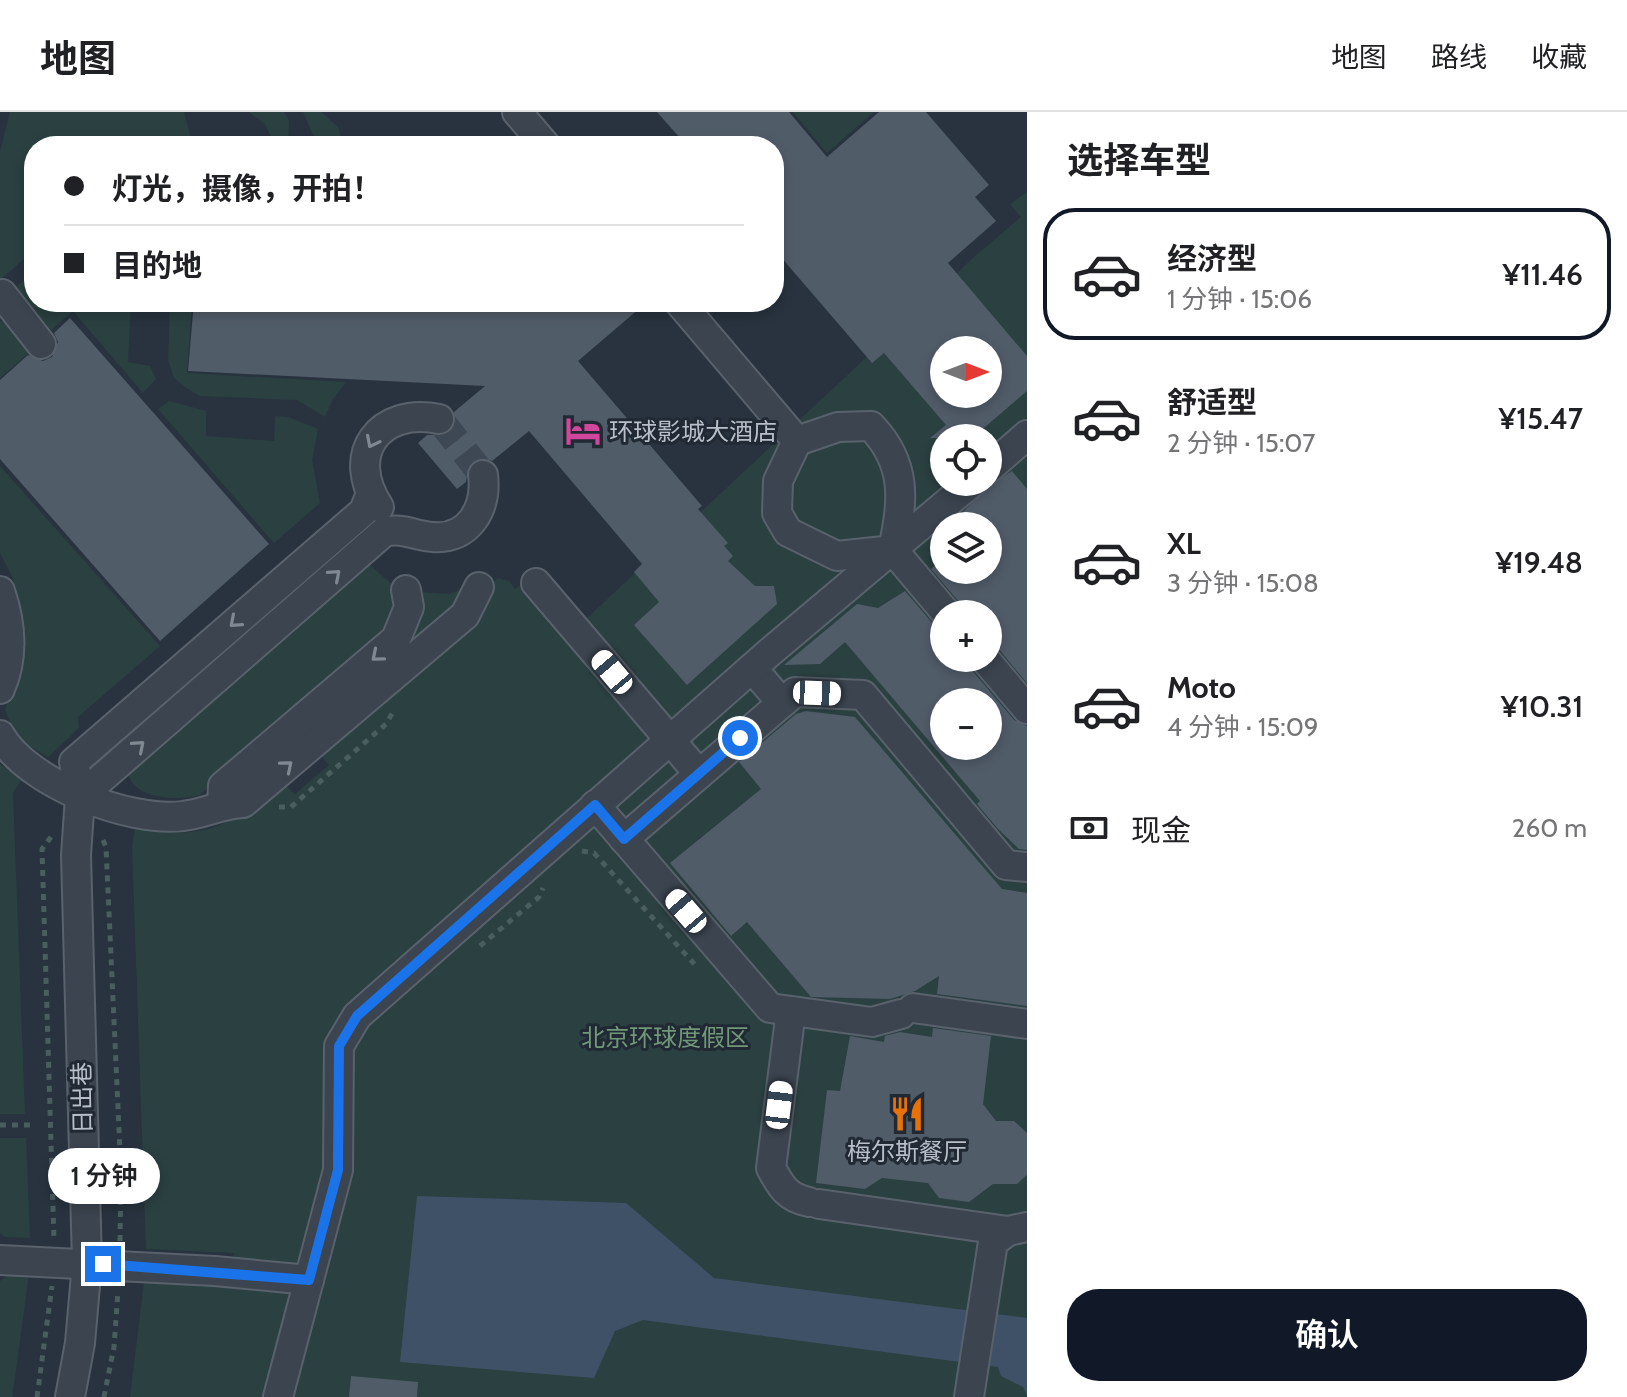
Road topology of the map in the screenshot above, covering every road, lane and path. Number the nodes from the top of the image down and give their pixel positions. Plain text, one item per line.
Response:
1 (517, 112) edge
2 (537, 136) edge
3 (0, 296) edge
4 (687, 312) edge
5 (41, 344) dead end
6 (439, 419) dead end
7 (1027, 435) edge
8 (797, 441) junction
9 (1002, 456) edge
10 (483, 475) tunnel mouth
11 (371, 493) junction
12 (956, 496) edge
13 (400, 528) junction
14 (893, 550) junction
15 (536, 583) dead end
16 (479, 587) dead end
17 (406, 590) dead end
18 (0, 591) edge
19 (935, 600) edge
20 (761, 660) junction
21 (996, 672) edge
22 (0, 689) edge
23 (782, 703) junction
24 (1027, 709) edge
25 (0, 735) edge
26 (669, 740) junction
27 (699, 774) junction
28 (80, 797) junction
29 (222, 804) junction
30 (595, 805) junction
31 (624, 839) junction
32 (570, 849) dead end
33 (1027, 867) edge
34 (546, 881) dead end
35 (472, 950) dead end
36 (698, 969) dead end
37 (791, 1011) junction
38 (1027, 1024) edge
39 (0, 1125) edge
40 (35, 1125) dead end
41 (1017, 1229) edge
42 (0, 1260) edge
43 (87, 1263) junction
44 (309, 1280) junction
45 (970, 1386) edge
46 (70, 1397) edge
47 (278, 1397) edge

1 - 2 street
3 - 5 street
4 - 8 street
6 -> 11 street
7 - 9 street
8 - 14 street
8 - 14 street
10 - 13 street
11 - 13 street
11 -> 28 street, 日出巷
12 - 14 street
28 -> 13 street
14 - 19 street
14 - 20 street
15 - 26 street
29 -> 16 street
17 -> 29 street
18 - 22 street
20 - 23 street
20 - 26 street
21 - 24 street
23 - 27 street
23 - 33 street
25 - 28 street
26 - 27 street
26 - 30 street
27 - 31 street
28 - 29 street
28 - 43 street, 日出巷
30 - 31 street
30 - 44 street
31 - 37 street
32 - 36 path
34 - 35 path
37 - 38 street
37 - 41 street
39 - 40 path
41 - 45 street
42 - 43 street
43 - 44 street
43 - 46 street, 日出巷
44 - 47 street

